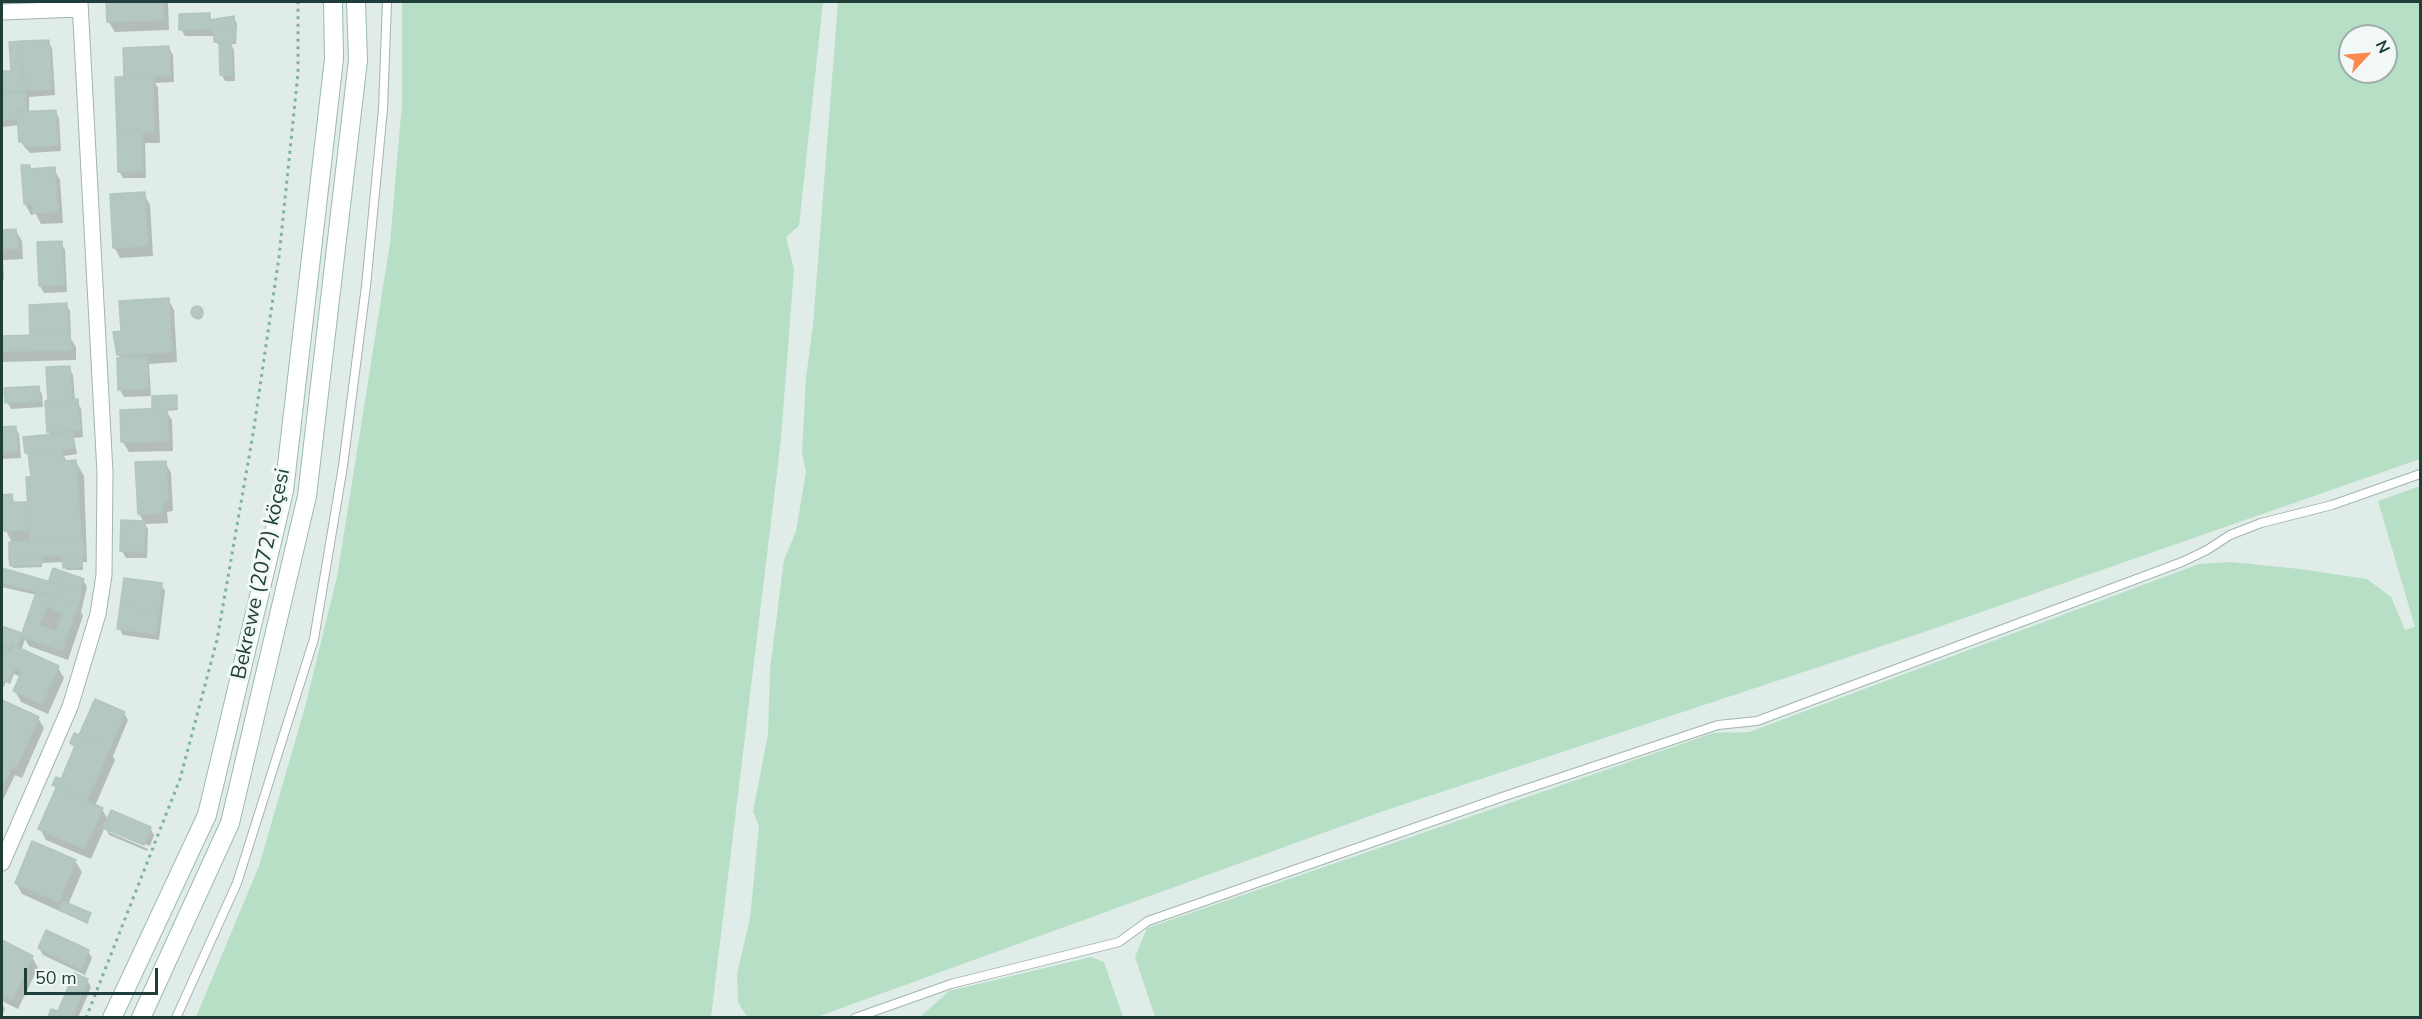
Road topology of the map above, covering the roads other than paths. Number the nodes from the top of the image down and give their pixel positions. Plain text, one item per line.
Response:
1 (333, 2) edge
2 (356, 2) edge
3 (387, 2) edge
4 (80, 5) edge
5 (2, 12) edge
6 (2421, 474) edge
7 (2, 863) edge
8 (112, 1017) edge
9 (141, 1017) edge
10 (176, 1017) edge
11 (855, 1017) edge

1 - 8 main road, Bekrewe (2072) köçesi
2 - 9 main road, Bekrewe (2072) köçesi
3 - 10 lane
4 - 5 street
4 - 7 street
6 - 11 lane

